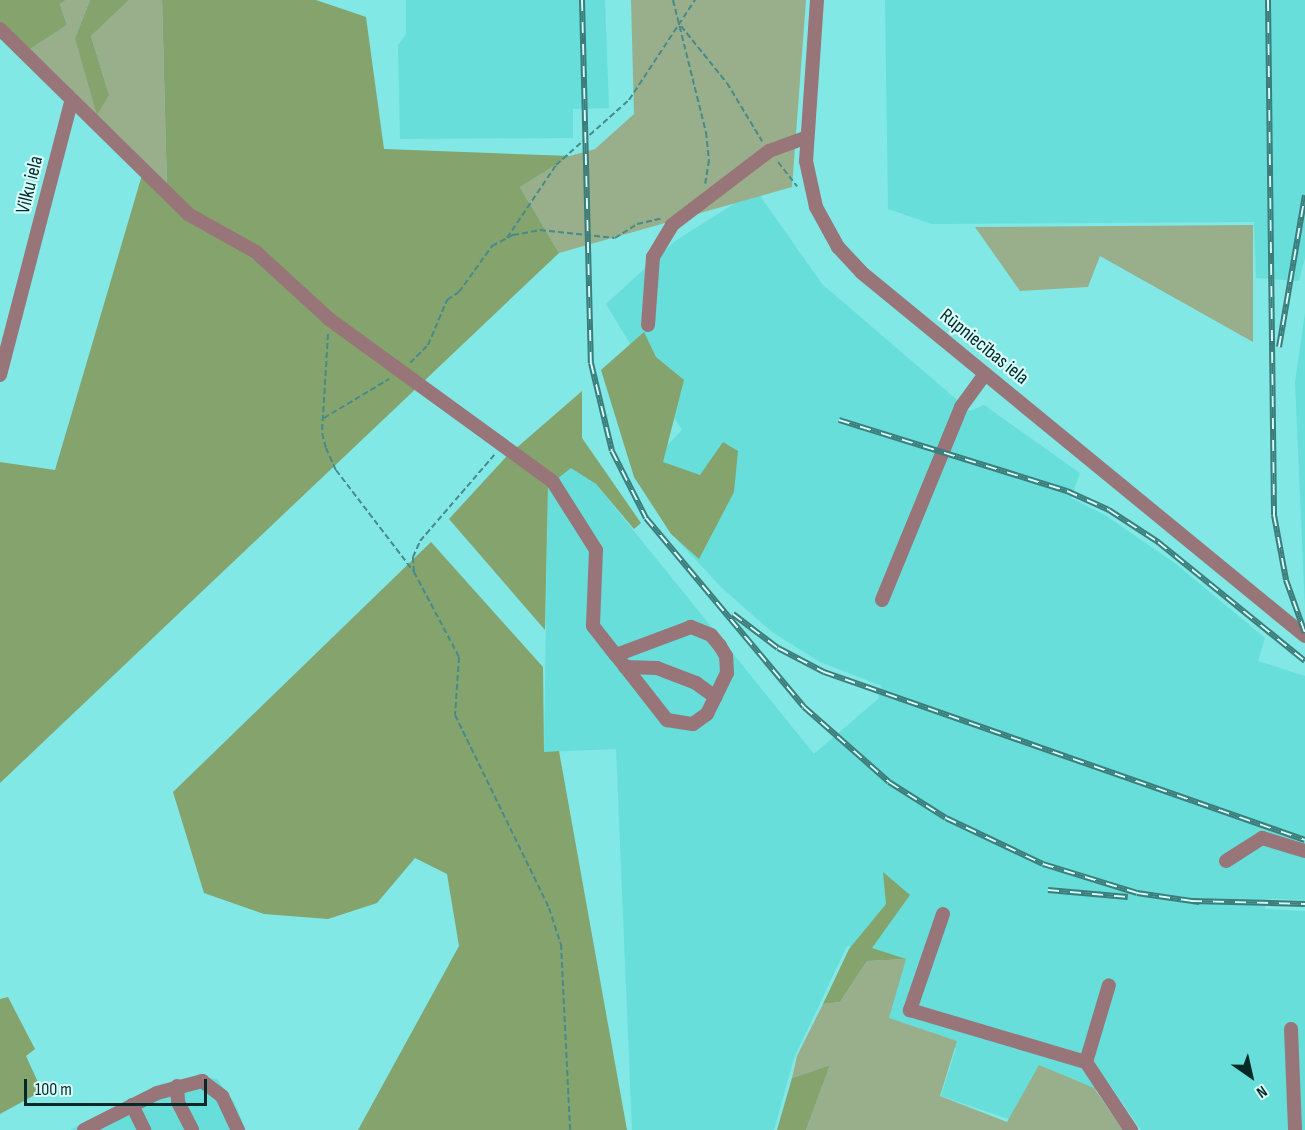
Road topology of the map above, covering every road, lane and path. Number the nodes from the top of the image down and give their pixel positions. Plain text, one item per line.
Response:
1 (673, 0) edge
2 (695, 0) edge
3 (817, 0) edge
4 (681, 26) junction
5 (0, 29) edge
6 (71, 102) junction
7 (805, 138) junction
8 (769, 152) junction
9 (809, 184) junction
10 (701, 202) junction
11 (680, 219) junction
12 (505, 240) junction
13 (329, 319) junction
14 (648, 325) dead end
15 (402, 372) junction
16 (985, 374) junction
17 (0, 375) edge
18 (323, 418) junction
19 (503, 446) junction
20 (414, 572) junction
21 (882, 600) dead end
22 (1305, 636) edge
23 (616, 655) junction
24 (625, 667) junction
25 (715, 697) junction
26 (1305, 851) edge
27 (1226, 861) dead end
28 (943, 914) dead end
29 (1109, 985) dead end
30 (1291, 1029) dead end
31 (1086, 1062) junction
32 (177, 1086) junction
33 (132, 1105) junction
34 (91, 1129) edge
35 (144, 1130) edge
36 (192, 1130) edge
37 (238, 1130) edge
38 (570, 1130) edge
39 (1131, 1130) edge
40 (1295, 1130) edge

1 - 4 path
2 - 4 path
3 - 7 street, Rūpniecības iela
4 - 8 path
4 - 10 path
4 - 12 path
5 - 6 street
6 - 13 street
6 - 17 street, Vilku iela
7 - 8 street
7 - 9 street, Rūpniecības iela
8 - 9 path
8 - 10 street
9 - 16 street, Rūpniecības iela
10 - 11 street
11 - 12 path
11 - 14 street
12 - 15 path
13 - 15 street
13 - 18 path
15 - 18 path
15 - 19 street
16 - 21 street
16 - 22 street, Rūpniecības iela
18 - 20 path
19 - 20 path
19 - 23 street
20 - 38 path
23 - 24 street
23 - 25 street
24 - 25 street
24 - 25 street
26 - 27 street
28 - 31 street
29 - 31 street
30 - 40 street
31 - 39 street
32 - 33 street
32 - 36 street
32 - 37 street
33 - 34 street
33 - 35 street

